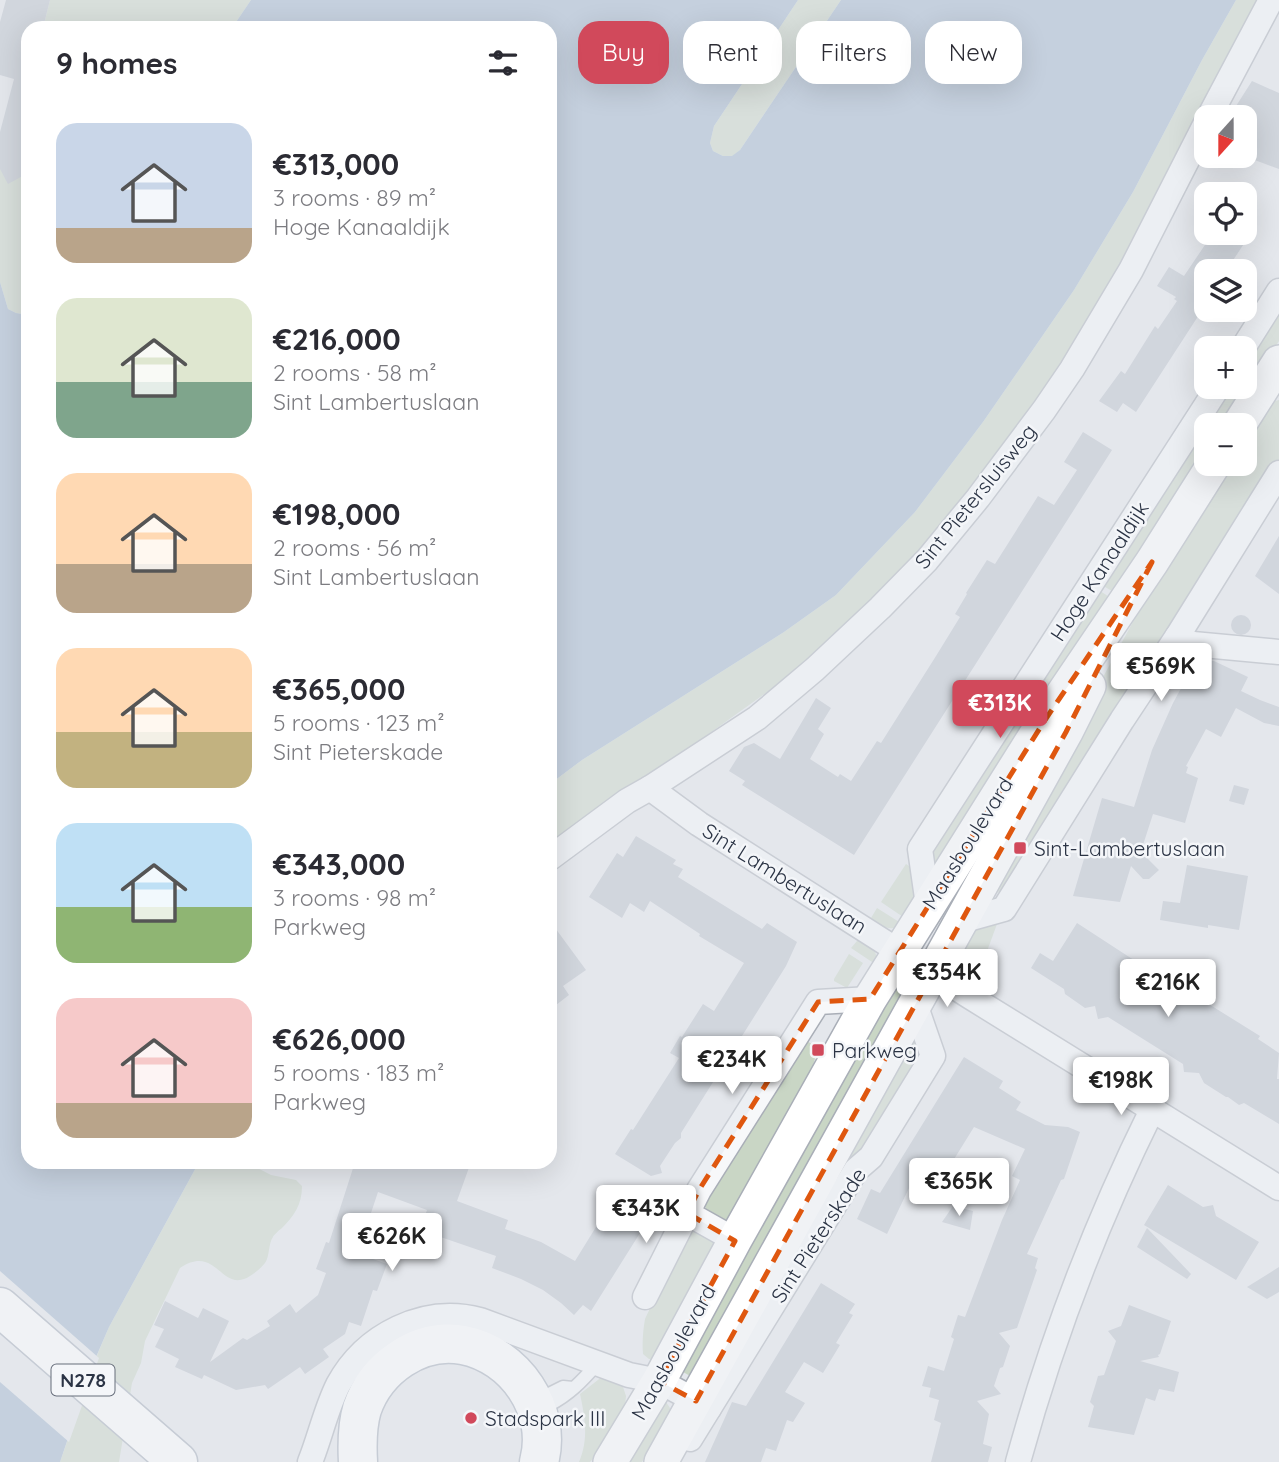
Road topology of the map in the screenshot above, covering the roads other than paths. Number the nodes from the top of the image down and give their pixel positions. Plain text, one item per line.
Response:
1 (1271, 0) edge
2 (1215, 105) edge
3 (1194, 147) edge
4 (1279, 291) edge
5 (1251, 336) edge
6 (1276, 373) edge
7 (1210, 399) edge
8 (1248, 413) edge
9 (1279, 473) edge
10 (1206, 476) edge
11 (1152, 562) junction
12 (1177, 637) junction
13 (1279, 652) edge
14 (650, 788) junction
15 (557, 853) edge
16 (928, 905) junction
17 (961, 921) junction
18 (900, 951) junction
19 (933, 972) junction
20 (870, 999) junction
21 (1152, 1110) junction
22 (1279, 1188) edge
23 (687, 1213) junction
24 (735, 1240) junction
25 (645, 1297) dead end
26 (0, 1307) edge
27 (0, 1339) edge
28 (598, 1363) junction
29 (659, 1381) junction
30 (542, 1400) junction
31 (703, 1405) junction
32 (141, 1462) edge
33 (178, 1462) edge
34 (310, 1462) edge
35 (358, 1462) edge
36 (539, 1462) edge
37 (610, 1462) edge
38 (661, 1462) edge
39 (676, 1462) edge
40 (1018, 1462) edge

1 - 2 street
3 - 14 street, Sint Pietersluisweg
4 - 5 street
6 - 8 street
7 - 16 street, Hoge Kanaaldijk
9 - 12 street
10 - 11 street, Maasboulevard
11 - 16 street, Maasboulevard
11 - 17 street, Maasboulevard
12 - 13 street
12 - 17 street
14 - 15 street, Sint Pietersluisweg
14 - 18 street, Sint Lambertuslaan
16 - 18 street, Maasboulevard
17 - 19 street, Maasboulevard
18 - 19 street, Sint Lambertuslaan
18 - 20 street, Maasboulevard
19 - 21 street, Sint Lambertuslaan
19 - 31 street, Maasboulevard
20 - 23 street
20 - 24 street, Maasboulevard
21 - 22 street, Sint Lambertuslaan
21 - 40 street
23 - 24 street
23 - 25 street
24 - 29 street, Maasboulevard
26 - 33 main road, N278
27 - 32 main road, N278
28 - 29 street
28 - 30 lane
28 - 34 street
29 - 31 street
29 - 37 street, Maasboulevard
30 - 35 main road
30 - 36 main road
31 - 38 street, Maasboulevard
31 - 39 street

